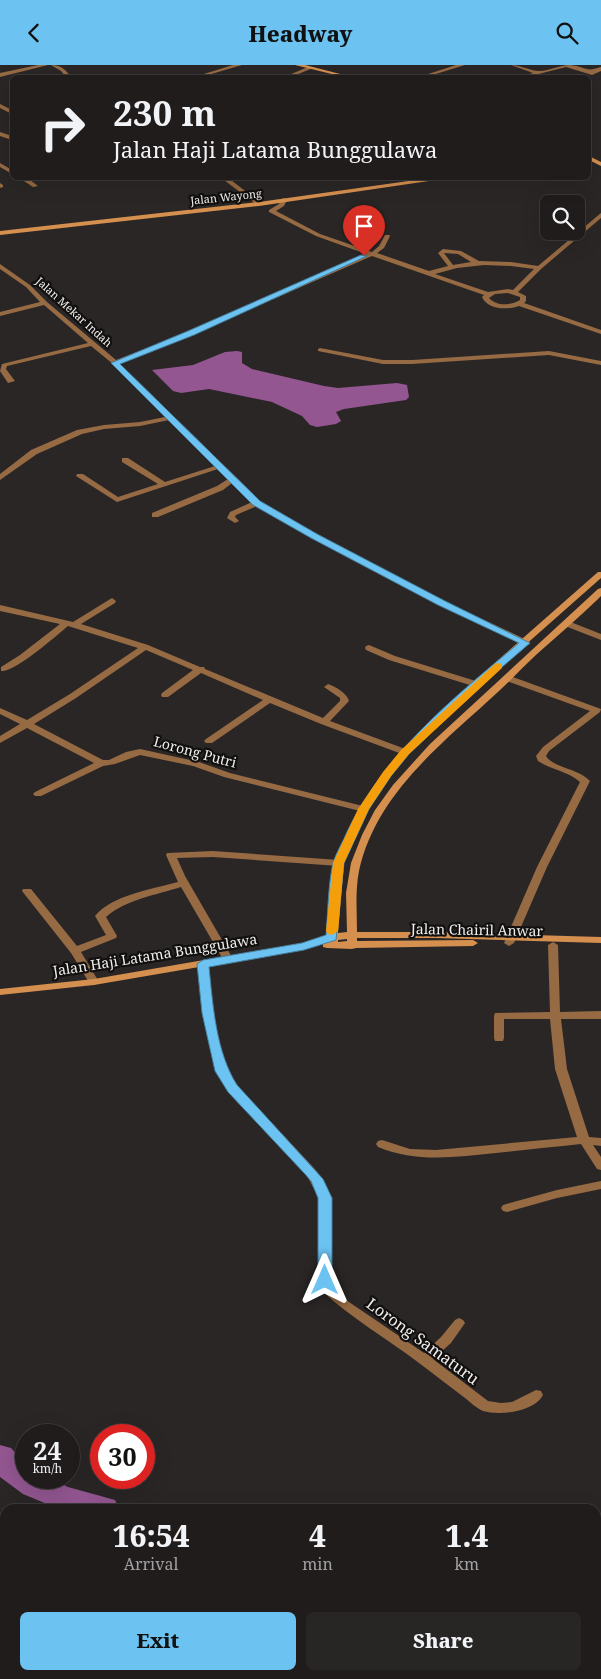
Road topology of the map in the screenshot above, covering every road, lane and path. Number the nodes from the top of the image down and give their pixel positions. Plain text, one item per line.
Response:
1 (45, 65) edge
2 (54, 65) edge
3 (238, 65) edge
4 (298, 65) edge
5 (462, 65) edge
6 (514, 65) edge
7 (566, 65) edge
8 (310, 68) junction
9 (598, 71) edge
10 (539, 73) junction
11 (0, 75) edge
12 (67, 75) edge
13 (206, 75) edge
14 (292, 75) edge
15 (340, 75) edge
16 (429, 75) edge
17 (531, 75) edge
18 (585, 75) edge
19 (26, 180) edge
20 (227, 180) edge
21 (406, 180) edge
22 (431, 180) edge
23 (35, 186) dead end
24 (284, 200) junction
25 (257, 202) junction
26 (601, 215) edge
27 (0, 231) edge
28 (387, 237) dead end
29 (370, 254) junction
30 (476, 262) junction
31 (451, 266) junction
32 (1, 267) edge
33 (539, 268) junction
34 (430, 273) junction
35 (514, 292) junction
36 (488, 294) junction
37 (45, 303) junction
38 (520, 304) junction
39 (0, 314) edge
40 (601, 333) edge
41 (92, 344) junction
42 (320, 350) dead end
43 (115, 363) junction
44 (601, 363) edge
45 (11, 381) dead end
46 (169, 418) junction
47 (125, 459) dead end
48 (221, 467) junction
49 (80, 476) dead end
50 (0, 478) edge
51 (233, 479) junction
52 (164, 485) junction
53 (257, 503) junction
54 (155, 515) dead end
55 (235, 521) dead end
56 (601, 574) edge
57 (582, 591) junction
58 (599, 593) edge
59 (112, 601) dead end
60 (0, 608) edge
61 (568, 624) junction
62 (70, 625) junction
63 (601, 637) edge
64 (526, 643) junction
65 (145, 647) junction
66 (369, 648) dead end
67 (4, 669) dead end
68 (200, 669) junction
69 (506, 678) junction
70 (476, 684) junction
71 (328, 687) dead end
72 (165, 695) dead end
73 (270, 699) junction
74 (599, 710) edge
75 (0, 711) edge
76 (324, 722) junction
77 (27, 724) junction
78 (0, 740) edge
79 (209, 741) dead end
80 (405, 752) junction
81 (101, 763) junction
82 (38, 794) dead end
83 (364, 809) junction
84 (339, 863) junction
85 (185, 883) junction
86 (27, 891) dead end
87 (352, 940) junction
88 (510, 940) junction
89 (601, 940) edge
90 (332, 941) junction
91 (314, 944) joint
92 (553, 945) junction
93 (601, 947) edge
94 (75, 951) junction
95 (228, 959) junction
96 (203, 964) junction
97 (94, 982) junction
98 (0, 992) edge
99 (555, 1015) junction
100 (601, 1015) edge
101 (499, 1037) dead end
102 (584, 1140) junction
103 (601, 1142) edge
104 (382, 1144) dead end
105 (601, 1166) edge
106 (601, 1185) edge
107 (507, 1208) dead end
108 (459, 1323) dead end
109 (424, 1360) junction
110 (536, 1395) dead end

1 - 11 street
2 - 12 street
3 - 13 street
4 - 8 main road
5 - 16 street
6 - 10 street
7 - 9 street
7 - 10 street
8 - 14 street
8 - 15 main road
9 - 18 street
10 - 17 street
19 - 23 street
20 - 25 street
21 - 25 main road, Jalan Wayong
22 - 24 main road, Jalan Wayong
24 - 25 main road, Jalan Wayong
24 - 29 street
25 - 27 main road, Jalan Wayong
26 - 33 street
28 - 29 street
29 - 34 street
29 - 43 street
30 - 31 street
30 - 31 street
30 - 33 street
31 - 34 street
32 - 37 street, Jalan Mekar Indah
33 - 35 street
34 - 36 street
35 - 36 street
35 - 38 street
36 - 38 street
37 - 39 street
37 - 41 street, Jalan Mekar Indah
38 - 40 street
41 - 43 street, Jalan Mekar Indah
41 - 45 street
42 - 44 street
43 - 46 street, Jalan Mekar Indah
46 - 48 street, Jalan Mekar Indah
46 - 50 street
47 - 52 street
48 - 51 street, Jalan Mekar Indah
48 - 52 street
49 - 52 street
51 - 53 street, Jalan Mekar Indah
51 - 54 street
53 - 55 street
53 - 64 street, Jalan Mekar Indah
56 - 57 main road
57 - 58 main road
57 - 64 main road
58 - 61 main road
59 - 62 street
60 - 62 street
61 - 63 street
61 - 69 main road
62 - 65 street
62 - 67 street
64 - 70 main road
65 - 68 street
65 - 77 street
66 - 70 street
68 - 72 street
68 - 73 street
69 - 74 street
69 - 87 main road
70 - 80 main road
71 - 76 street
73 - 76 street
73 - 79 street
74 - 88 street
75 - 77 street
76 - 80 street
77 - 78 street
77 - 81 street
80 - 83 main road
81 - 82 street, Lorong Putri
81 - 83 street, Lorong Putri
83 - 84 main road
84 - 85 street
84 - 90 main road
85 - 94 street
85 - 95 street
86 - 94 street
87 - 88 main road, Jalan Chairil Anwar
87 - 90 main road, Jalan Chairil Anwar
88 - 89 main road, Jalan Chairil Anwar
88 - 92 main road, Jalan Chairil Anwar
90 - 91 main road, Jalan Chairil Anwar
91 - 95 main road, Jalan Haji Latama Bunggulawa
92 - 93 main road, Jalan Chairil Anwar
92 - 99 street
94 - 97 street
95 - 96 main road, Jalan Haji Latama Bunggulawa
96 - 97 main road, Jalan Haji Latama Bunggulawa
96 - 109 street, Lorong Samaturu
97 - 98 main road, Jalan Haji Latama Bunggulawa
99 - 100 street
99 - 101 street
99 - 102 street
102 - 103 street
102 - 104 street
102 - 105 street
106 - 107 street
108 - 109 street
109 - 110 street, Lorong Samaturu

